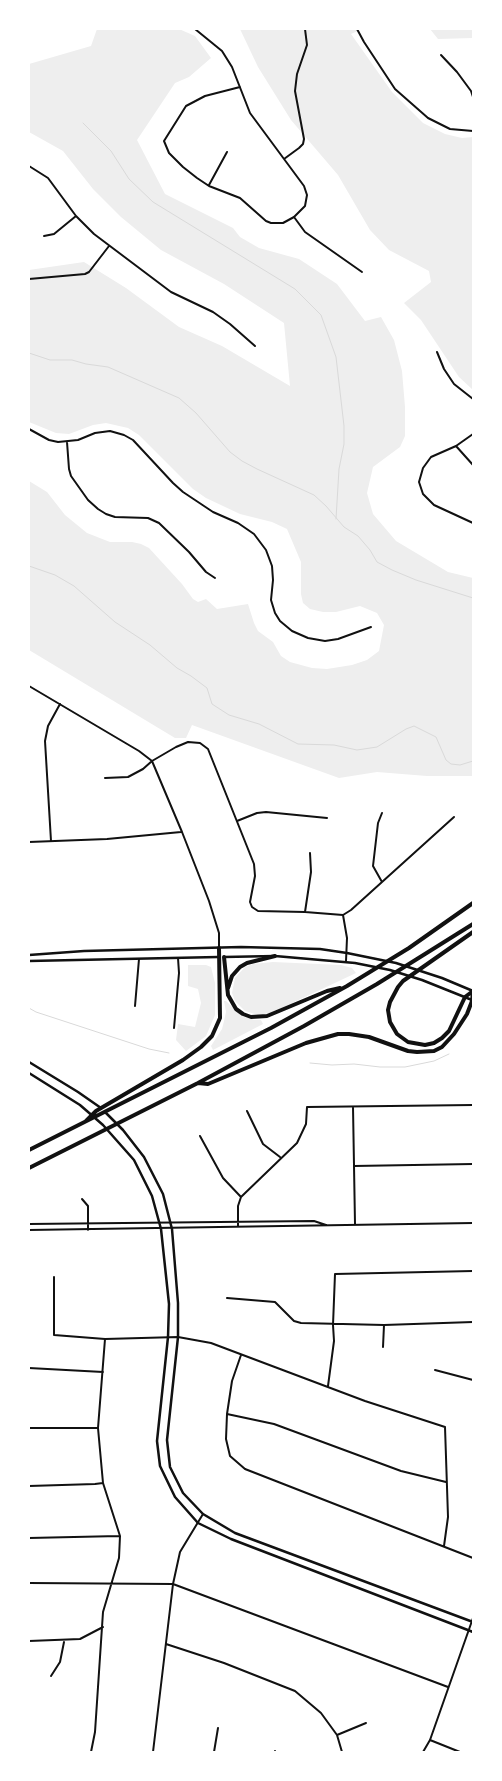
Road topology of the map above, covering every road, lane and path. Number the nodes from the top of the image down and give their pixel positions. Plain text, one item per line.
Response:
1 (195, 29) edge
2 (305, 29) edge
3 (357, 29) edge
4 (441, 55) dead end
5 (240, 87) junction
6 (473, 97) edge
7 (473, 131) edge
8 (227, 152) dead end
9 (284, 160) junction
10 (29, 166) edge
11 (209, 186) junction
12 (76, 216) junction
13 (294, 217) junction
14 (44, 236) dead end
15 (109, 246) junction
16 (362, 272) dead end
17 (29, 279) edge
18 (255, 346) dead end
19 (437, 352) dead end
20 (473, 399) edge
21 (29, 429) edge
22 (473, 434) edge
23 (67, 442) junction
24 (456, 446) junction
25 (473, 466) edge
26 (473, 523) edge
27 (215, 578) dead end
28 (371, 627) dead end
29 (29, 686) edge
30 (60, 704) junction
31 (152, 761) junction
32 (105, 778) dead end
33 (382, 813) dead end
34 (454, 817) dead end
35 (327, 818) dead end
36 (237, 821) junction
37 (182, 832) junction
38 (50, 841) junction
39 (29, 842) edge
40 (310, 853) dead end
41 (382, 882) junction
42 (473, 903) edge
43 (305, 912) junction
44 (343, 915) junction
45 (473, 924) edge
46 (473, 932) edge
47 (219, 948) junction
48 (348, 953) junction
49 (29, 955) edge
50 (275, 956) junction
51 (218, 957) junction
52 (224, 957) junction
53 (178, 958) junction
54 (139, 959) junction
55 (29, 961) edge
56 (346, 961) junction
57 (347, 986) junction
58 (473, 991) edge
59 (228, 995) junction
60 (465, 997) junction
61 (473, 1001) edge
62 (135, 1006) dead end
63 (174, 1028) dead end
64 (29, 1062) edge
65 (29, 1073) edge
66 (198, 1083) junction
67 (473, 1104) edge
68 (353, 1106) junction
69 (248, 1111) dead end
70 (82, 1125) junction
71 (200, 1136) dead end
72 (29, 1150) edge
73 (280, 1158) junction
74 (473, 1164) edge
75 (354, 1166) junction
76 (29, 1168) edge
77 (242, 1197) junction
78 (82, 1199) dead end
79 (238, 1221) junction
80 (160, 1222) junction
81 (170, 1222) junction
82 (88, 1223) junction
83 (473, 1223) edge
84 (29, 1224) edge
85 (355, 1224) junction
86 (238, 1226) junction
87 (328, 1226) junction
88 (161, 1229) junction
89 (172, 1229) junction
90 (29, 1230) edge
91 (88, 1230) junction
92 (473, 1271) edge
93 (54, 1277) dead end
94 (227, 1298) dead end
95 (473, 1322) edge
96 (333, 1324) junction
97 (384, 1325) junction
98 (168, 1337) junction
99 (178, 1337) junction
100 (105, 1339) junction
101 (383, 1347) dead end
102 (241, 1355) junction
103 (29, 1368) edge
104 (435, 1370) dead end
105 (103, 1372) junction
106 (473, 1380) edge
107 (328, 1386) junction
108 (227, 1414) junction
109 (29, 1428) edge
110 (98, 1428) junction
111 (103, 1482) junction
112 (446, 1482) junction
113 (29, 1486) edge
114 (203, 1514) junction
115 (198, 1523) junction
116 (120, 1536) junction
117 (29, 1538) edge
118 (444, 1546) junction
119 (473, 1558) edge
120 (112, 1582) junction
121 (29, 1583) edge
122 (173, 1584) junction
123 (473, 1620) edge
124 (103, 1627) junction
125 (469, 1630) junction
126 (473, 1632) edge
127 (64, 1640) junction
128 (29, 1641) edge
129 (166, 1644) junction
130 (51, 1676) dead end
131 (448, 1687) junction
132 (366, 1723) dead end
133 (218, 1728) dead end
134 (338, 1735) junction
135 (430, 1740) junction
136 (91, 1752) edge
137 (153, 1752) edge
138 (214, 1752) edge
139 (342, 1752) edge
140 (423, 1752) edge
141 (460, 1752) edge

1 - 5 street
2 - 9 street
3 - 7 street
4 - 6 street
5 - 9 street
5 - 11 street
8 - 11 street
9 - 13 street
10 - 12 street
11 - 13 street
12 - 14 street
12 - 15 street
13 - 16 street
15 - 17 street
15 - 18 street
19 - 20 street
21 - 23 street
22 - 24 street
23 - 27 street
23 - 28 street
24 - 25 street
24 - 26 street
29 - 30 street
30 - 31 street
30 - 38 street
31 - 32 street
31 - 36 street
31 - 37 street
33 - 41 street
34 - 41 street
35 - 36 street
36 - 43 street
37 - 38 street
37 - 47 street
38 - 39 street
40 - 43 street
41 - 44 street
42 - 57 highway
43 - 44 street
44 - 48 street
45 - 66 highway
46 - 60 highway
47 - 48 main road
47 - 49 main road
47 - 51 highway
47 - 52 main road
48 - 56 street
48 - 58 main road
50 - 52 main road
50 - 56 main road
50 - 59 highway
51 - 52 main road
51 - 53 main road
51 - 70 highway
52 - 59 highway
53 - 54 main road
53 - 63 street
54 - 55 main road
54 - 62 street
56 - 60 main road
57 - 59 highway
57 - 70 highway
58 - 60 highway
58 - 61 highway
60 - 61 main road
61 - 66 highway
64 - 81 main road
65 - 80 main road
66 - 76 highway
67 - 68 street
68 - 73 street
68 - 75 street
69 - 73 street
70 - 72 highway
71 - 77 street
73 - 77 street
74 - 75 street
75 - 85 street
77 - 79 street
78 - 82 street
79 - 81 street
79 - 86 street
79 - 87 street
80 - 81 street
80 - 82 street
80 - 88 main road
81 - 89 main road
82 - 84 street
82 - 91 street
83 - 85 street
85 - 87 street
86 - 87 street
86 - 89 street
88 - 89 street
88 - 91 street
88 - 98 main road
89 - 99 main road
90 - 91 street
92 - 96 street
93 - 100 street
94 - 96 street
95 - 97 street
96 - 97 street
96 - 107 street
97 - 101 street
98 - 99 street
98 - 100 street
98 - 115 main road
99 - 102 street
99 - 114 main road
100 - 105 street
102 - 107 street
102 - 108 street
103 - 105 street
104 - 106 street
105 - 110 street
107 - 112 street
108 - 112 street
108 - 118 street
109 - 110 street
110 - 111 street
111 - 113 street
111 - 116 street
112 - 118 street
114 - 115 street
114 - 123 main road
115 - 122 street
115 - 125 main road
116 - 117 street
116 - 120 street
118 - 119 street
120 - 121 street
120 - 122 street
120 - 124 street
122 - 129 street
122 - 131 street
123 - 125 street
124 - 127 street
124 - 136 street
125 - 126 main road
125 - 131 street
127 - 128 street
127 - 130 street
129 - 134 street
129 - 137 street
131 - 135 street
132 - 134 street
133 - 138 street
134 - 139 street
135 - 140 street
135 - 141 street

